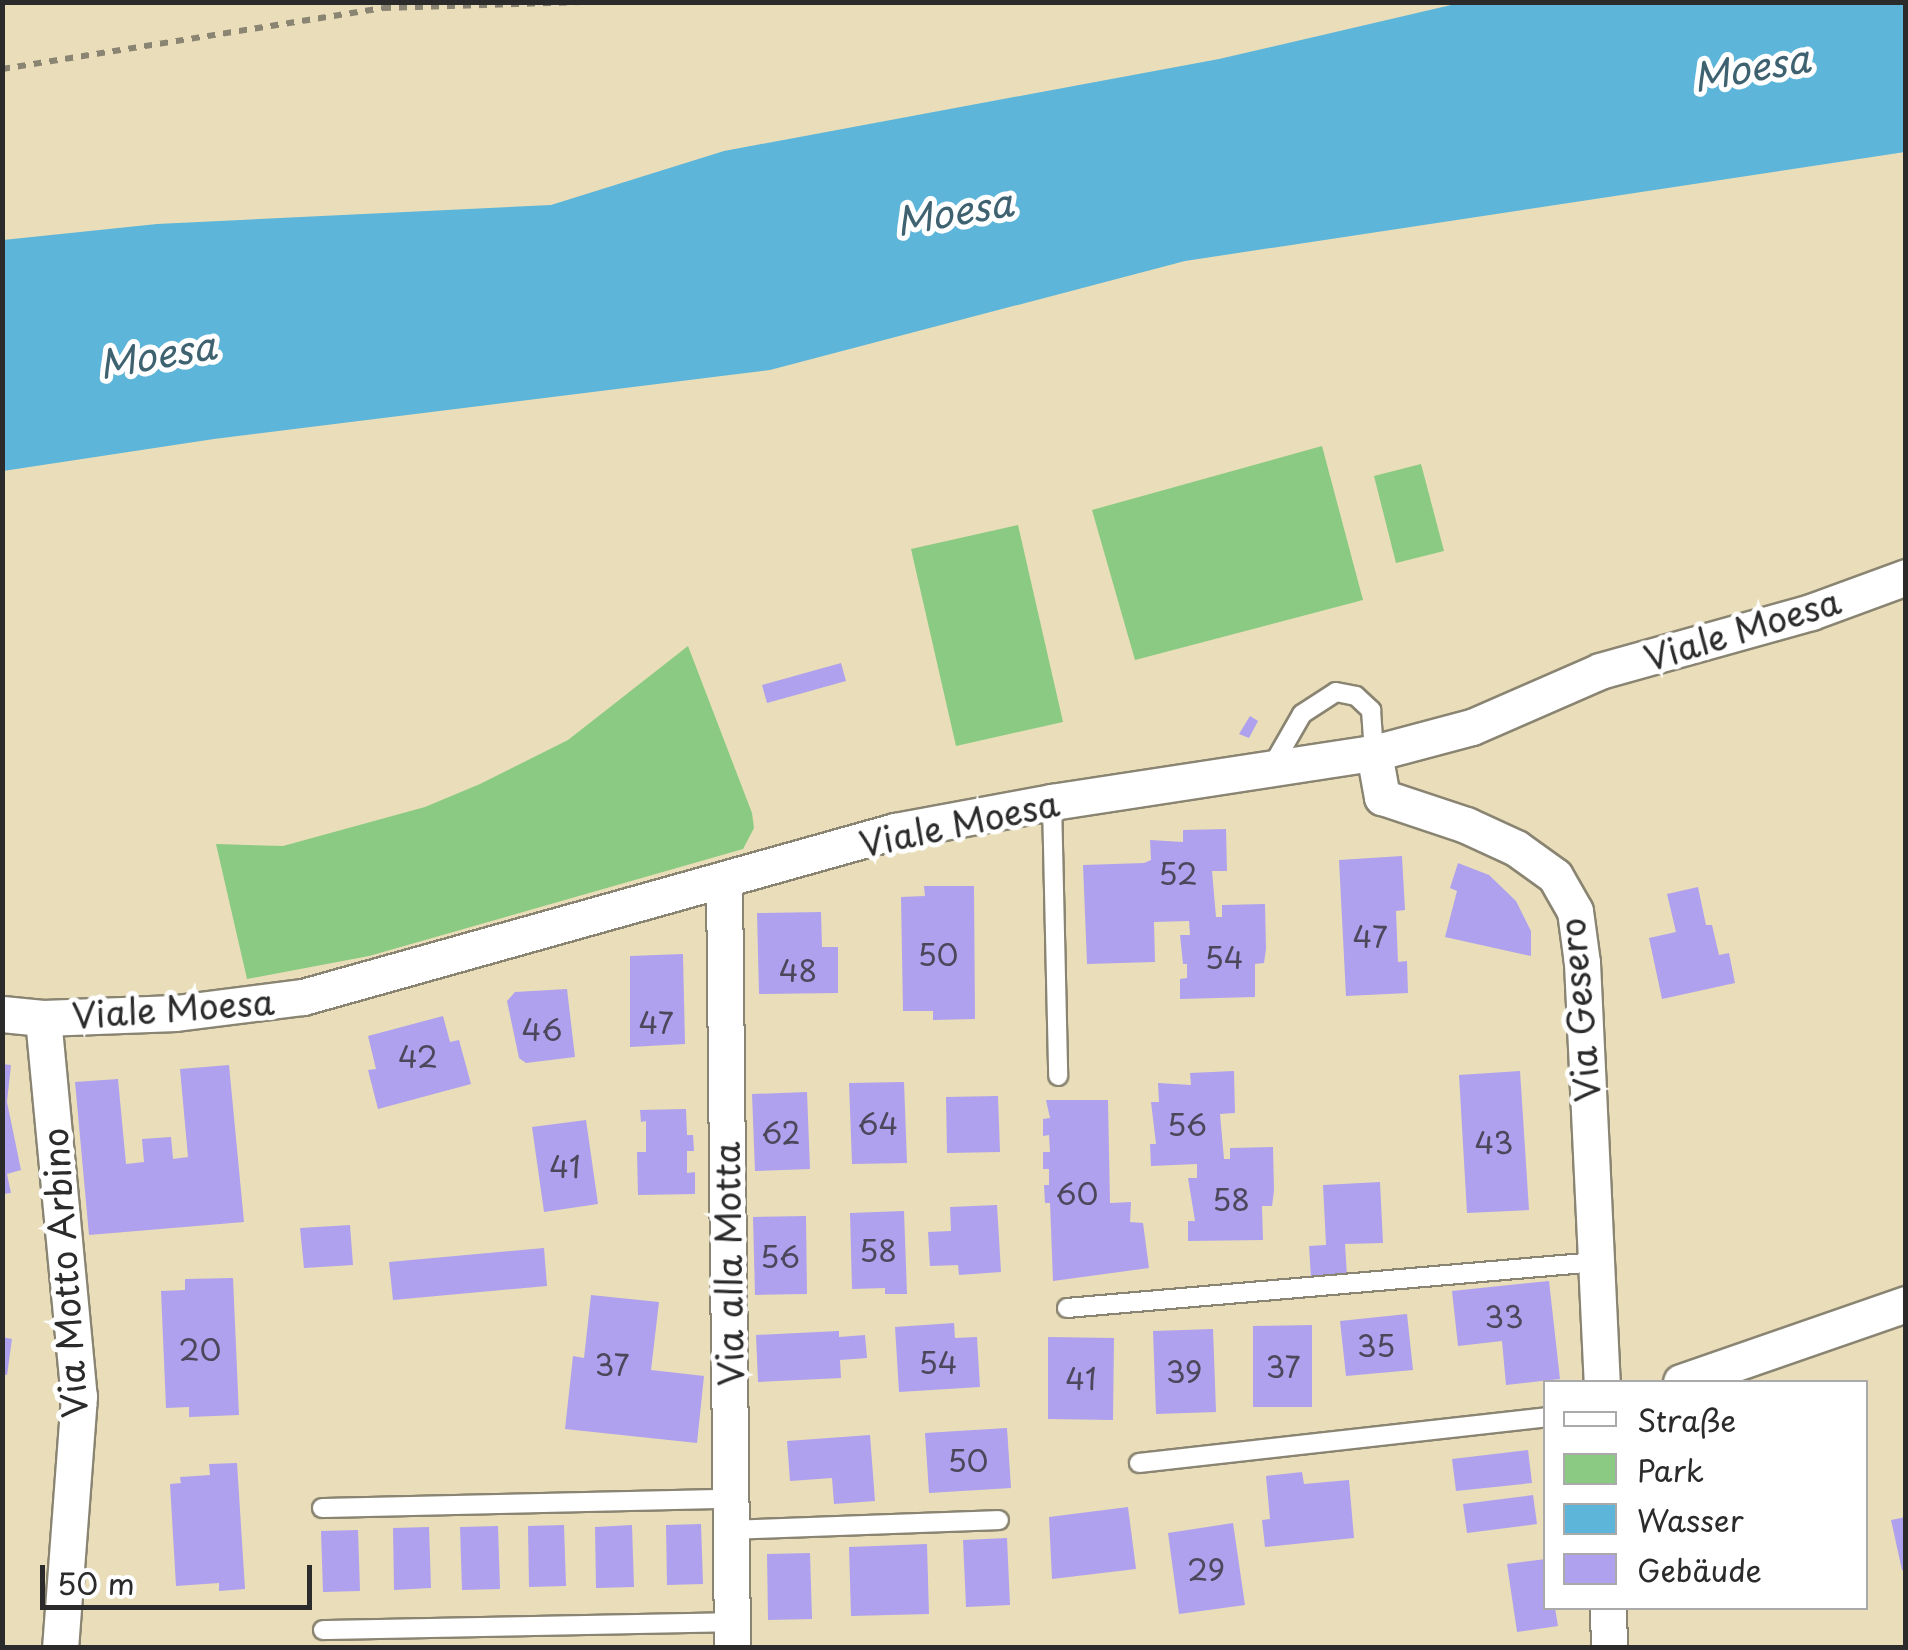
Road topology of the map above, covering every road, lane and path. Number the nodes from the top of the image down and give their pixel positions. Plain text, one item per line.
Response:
1 (590, 2) edge
2 (2, 69) edge
3 (1906, 577) edge
4 (1374, 754) junction
5 (1271, 768) junction
6 (1052, 802) junction
7 (724, 882) junction
8 (2, 1014) edge
9 (43, 1018) junction
10 (1058, 1076) dead end
11 (1596, 1262) junction
12 (1906, 1304) edge
13 (1066, 1308) dead end
14 (1602, 1380) edge
15 (1688, 1380) edge
16 (1543, 1416) edge
17 (1139, 1462) dead end
18 (322, 1508) dead end
19 (731, 1515) junction
20 (999, 1520) dead end
21 (1608, 1610) edge
22 (323, 1630) dead end
23 (732, 1635) edge
24 (60, 1648) edge
25 (1609, 1648) edge

1 - 2 path
3 - 4 street, Viale Moesa
4 - 5 street, Viale Moesa
4 - 5 lane
4 - 11 street, Via Gesero
5 - 6 street, Viale Moesa
6 - 7 street, Viale Moesa
6 - 10 lane
7 - 9 street, Viale Moesa
7 - 19 street, Via alla Motta
8 - 9 street, Viale Moesa
9 - 24 street, Via Motto Arbino
11 - 13 lane
11 - 14 street, Via Gesero
12 - 15 street
16 - 17 lane
18 - 19 lane
19 - 20 lane
19 - 23 street, Via alla Motta
21 - 25 street
22 - 23 lane

